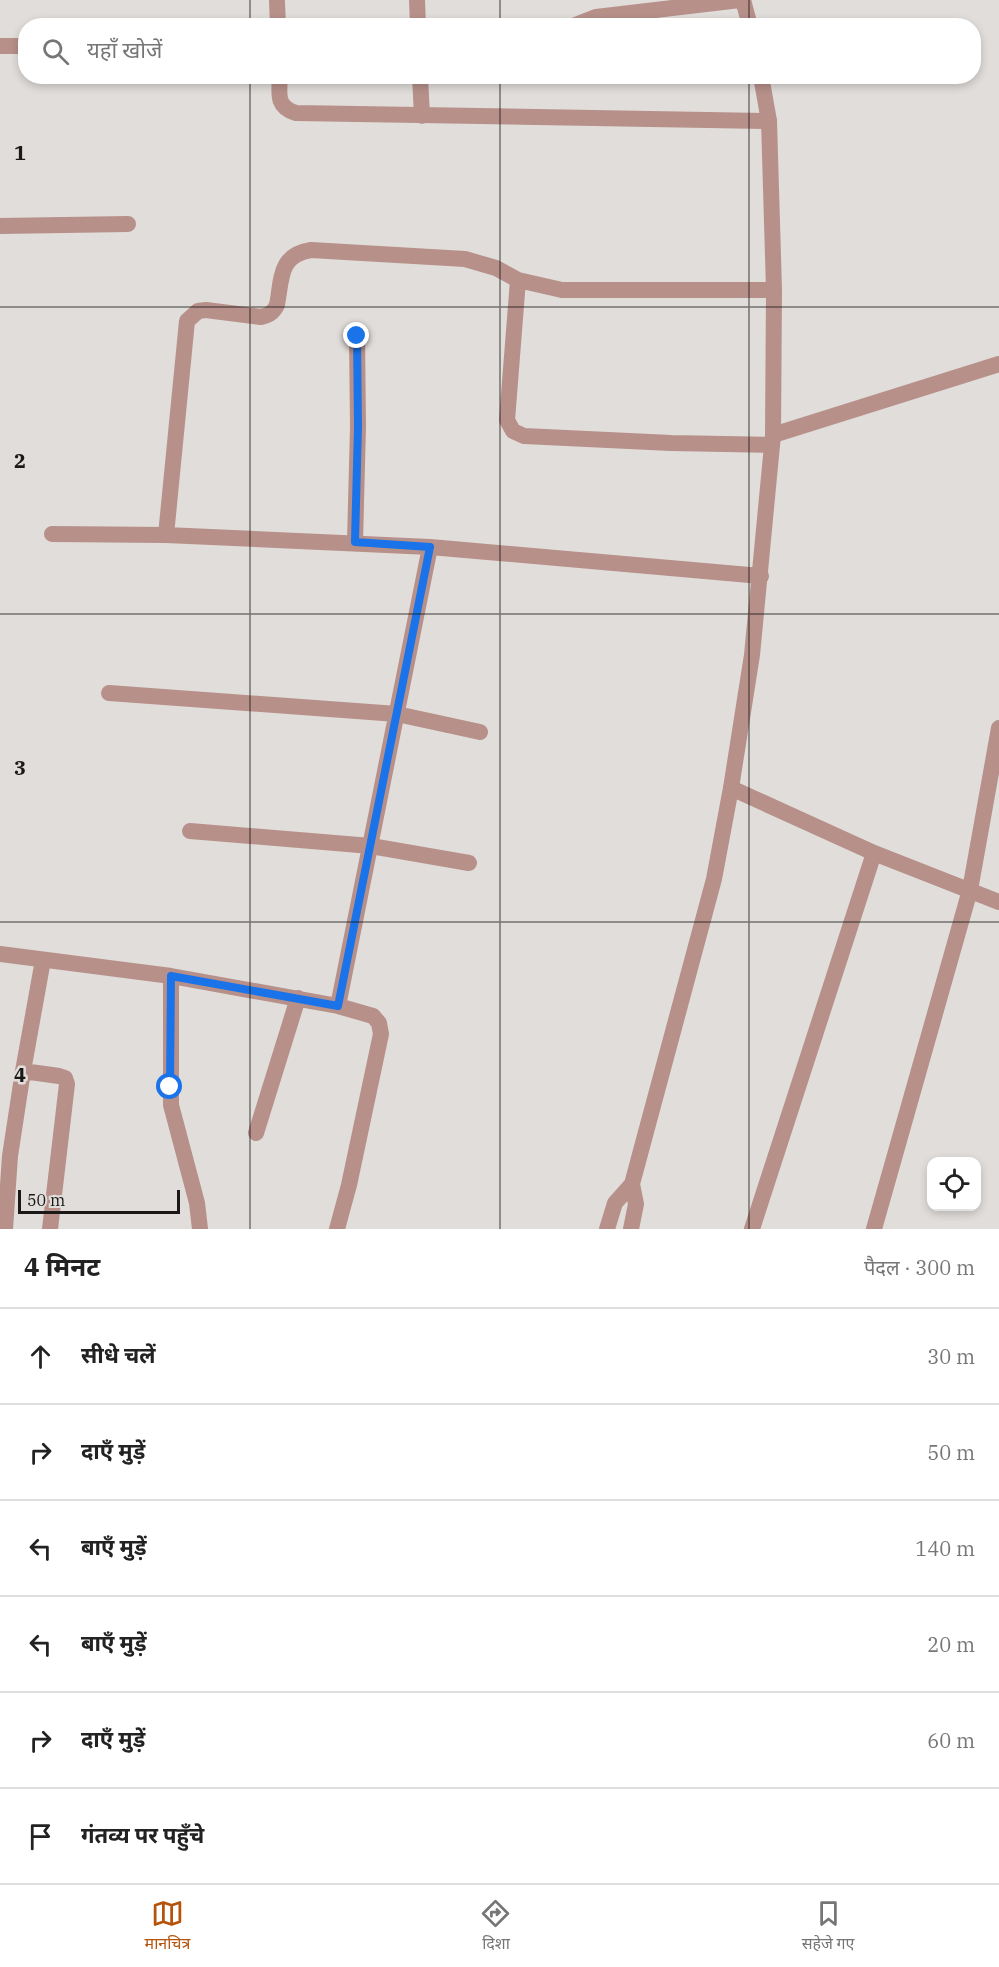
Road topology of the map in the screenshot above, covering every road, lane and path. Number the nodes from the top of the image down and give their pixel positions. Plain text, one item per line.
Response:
1 (417, 0) edge
2 (742, 0) edge
3 (277, 2) dead end
4 (278, 18) edge
5 (418, 18) edge
6 (593, 18) edge
7 (748, 18) edge
8 (0, 46) edge
9 (18, 46) edge
10 (280, 84) edge
11 (420, 84) edge
12 (762, 84) edge
13 (422, 116) junction
14 (769, 121) junction
15 (128, 224) dead end
16 (0, 226) edge
17 (518, 280) junction
18 (774, 290) junction
19 (357, 336) dead end
20 (999, 364) edge
21 (773, 440) junction
22 (52, 534) dead end
23 (166, 535) junction
24 (355, 542) junction
25 (430, 547) junction
26 (760, 576) junction
27 (109, 693) dead end
28 (397, 714) junction
29 (999, 728) edge
30 (480, 732) dead end
31 (732, 788) junction
32 (190, 831) dead end
33 (371, 846) junction
34 (874, 853) junction
35 (469, 863) dead end
36 (970, 890) junction
37 (999, 902) edge
38 (0, 954) edge
39 (43, 960) junction
40 (171, 976) junction
41 (298, 998) junction
42 (338, 1006) junction
43 (23, 1071) junction
44 (256, 1133) dead end
45 (632, 1184) junction
46 (5, 1229) edge
47 (50, 1229) edge
48 (200, 1229) edge
49 (337, 1229) edge
50 (607, 1229) edge
51 (631, 1229) edge
52 (752, 1229) edge
53 (874, 1229) edge

1 - 5 street
2 - 6 street
2 - 7 street
3 - 4 street
8 - 9 street
10 - 13 street
11 - 13 street
12 - 14 street
13 - 14 street
14 - 18 street
15 - 16 street
17 - 18 street
17 - 21 street
17 - 23 street
18 - 21 street
19 - 24 street
20 - 21 street
21 - 26 street
22 - 23 street
23 - 24 street
24 - 25 street
25 - 26 street
25 - 28 street
26 - 31 street
27 - 28 street
28 - 30 street
28 - 33 street
29 - 36 street
31 - 34 street
31 - 45 street
32 - 33 street
33 - 35 street
33 - 42 street
34 - 36 street
34 - 52 street
36 - 37 street
36 - 53 street
38 - 39 street
39 - 40 street
39 - 43 street
40 - 41 street
40 - 48 street
41 - 42 street
41 - 44 street
42 - 49 street
43 - 46 street
43 - 47 street
45 - 50 street
45 - 51 street

